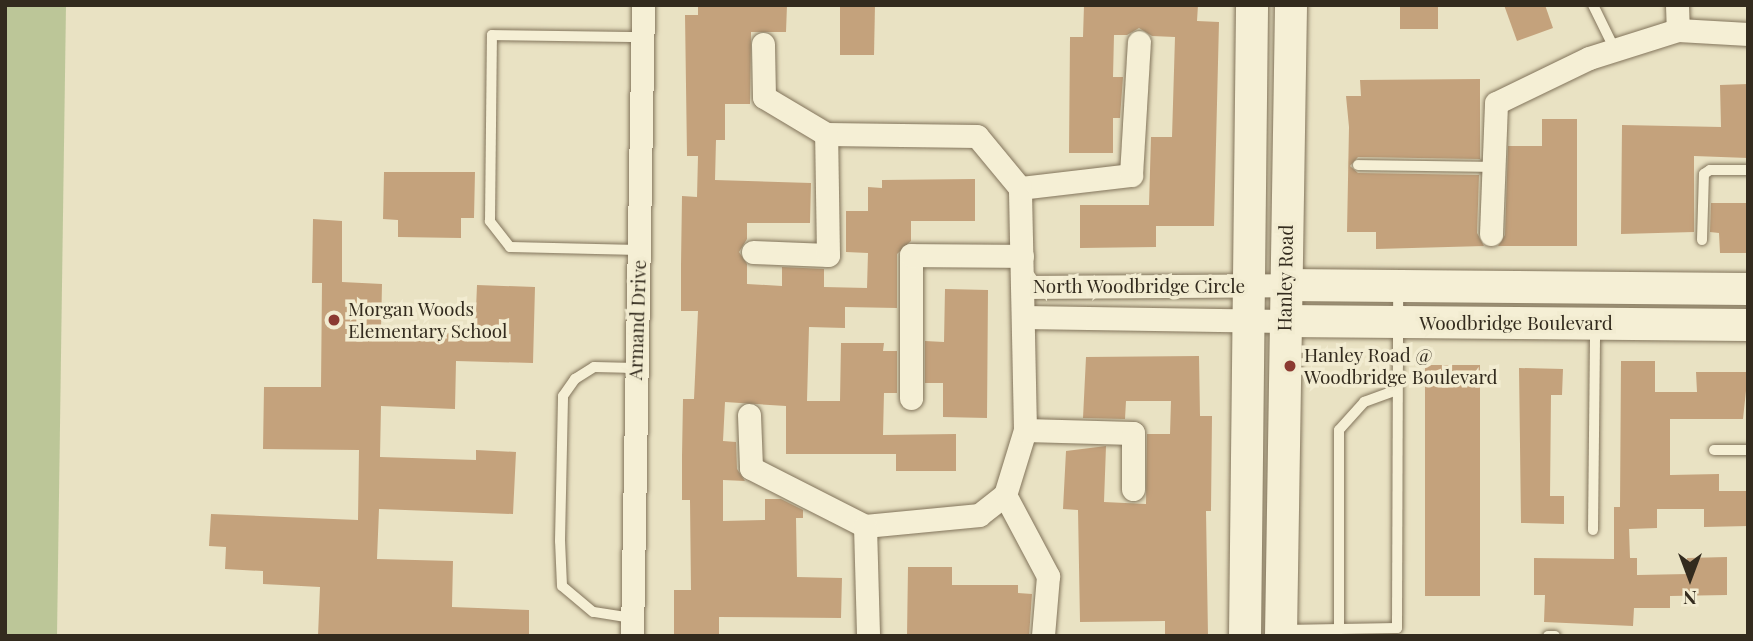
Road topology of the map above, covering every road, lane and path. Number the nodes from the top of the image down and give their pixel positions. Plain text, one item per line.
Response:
1 (643, 5) edge
2 (1252, 5) edge
3 (1291, 5) edge
4 (1594, 5) edge
5 (1677, 5) edge
6 (1678, 30) junction
7 (1748, 34) edge
8 (643, 37) junction
9 (1139, 42) dead end
10 (763, 44) dead end
11 (1615, 50) junction
12 (826, 134) junction
13 (1358, 165) dead end
14 (1494, 167) junction
15 (1748, 170) edge
16 (1020, 188) junction
17 (1491, 234) dead end
18 (1702, 240) dead end
19 (639, 250) junction
20 (753, 252) dead end
21 (1022, 256) junction
22 (1023, 284) junction
23 (1248, 285) junction
24 (1285, 285) junction
25 (1398, 286) junction
26 (1748, 289) edge
27 (1023, 317) junction
28 (1249, 321) junction
29 (1284, 321) junction
30 (1397, 322) junction
31 (1595, 324) junction
32 (1748, 325) edge
33 (636, 368) junction
34 (1397, 390) junction
35 (911, 398) dead end
36 (749, 415) dead end
37 (1025, 430) junction
38 (1714, 450) dead end
39 (1748, 450) edge
40 (1133, 489) dead end
41 (1005, 495) junction
42 (865, 526) junction
43 (1593, 530) dead end
44 (632, 627) edge
45 (1339, 629) junction
46 (1281, 633) edge
47 (868, 636) edge
48 (1044, 636) edge
49 (1245, 636) edge
50 (1548, 636) edge
51 (1555, 636) edge

1 - 8 street, Armand Drive
2 - 23 main road, Hanley Road
3 - 24 main road, Hanley Road
4 - 11 lane
5 - 6 street
6 - 7 street
6 - 11 street
8 - 19 street, Armand Drive
8 - 19 lane
9 - 16 street
10 - 12 street
11 - 14 street
12 - 16 street
12 - 20 street
13 - 14 lane
14 - 17 street
15 - 18 lane
16 - 21 street
19 - 33 street, Armand Drive
21 - 22 street
21 - 35 street
22 - 23 street, North Woodbridge Circle
22 - 27 street, North Woodbridge Circle
23 - 24 street, North Woodbridge Circle
23 - 28 main road, Hanley Road
24 - 25 main road, Woodbridge Boulevard
24 - 29 main road, Hanley Road
25 - 26 main road, Woodbridge Boulevard
25 - 30 lane
27 - 28 street, North Woodbridge Circle
27 - 37 street, North Woodbridge Circle
28 - 29 street, North Woodbridge Circle
28 - 49 main road, Hanley Road
29 - 30 main road, Woodbridge Boulevard
29 - 46 main road, Hanley Road
30 - 31 main road, Woodbridge Boulevard
30 - 34 lane
31 - 32 main road, Woodbridge Boulevard
31 - 43 lane
33 - 44 street, Armand Drive
33 - 44 lane
34 - 45 lane
34 - 45 lane
36 - 42 street
37 - 40 street
37 - 41 street, North Woodbridge Circle
38 - 39 lane
41 - 42 street
41 - 48 street
42 - 47 street
45 - 46 lane
50 - 51 lane

